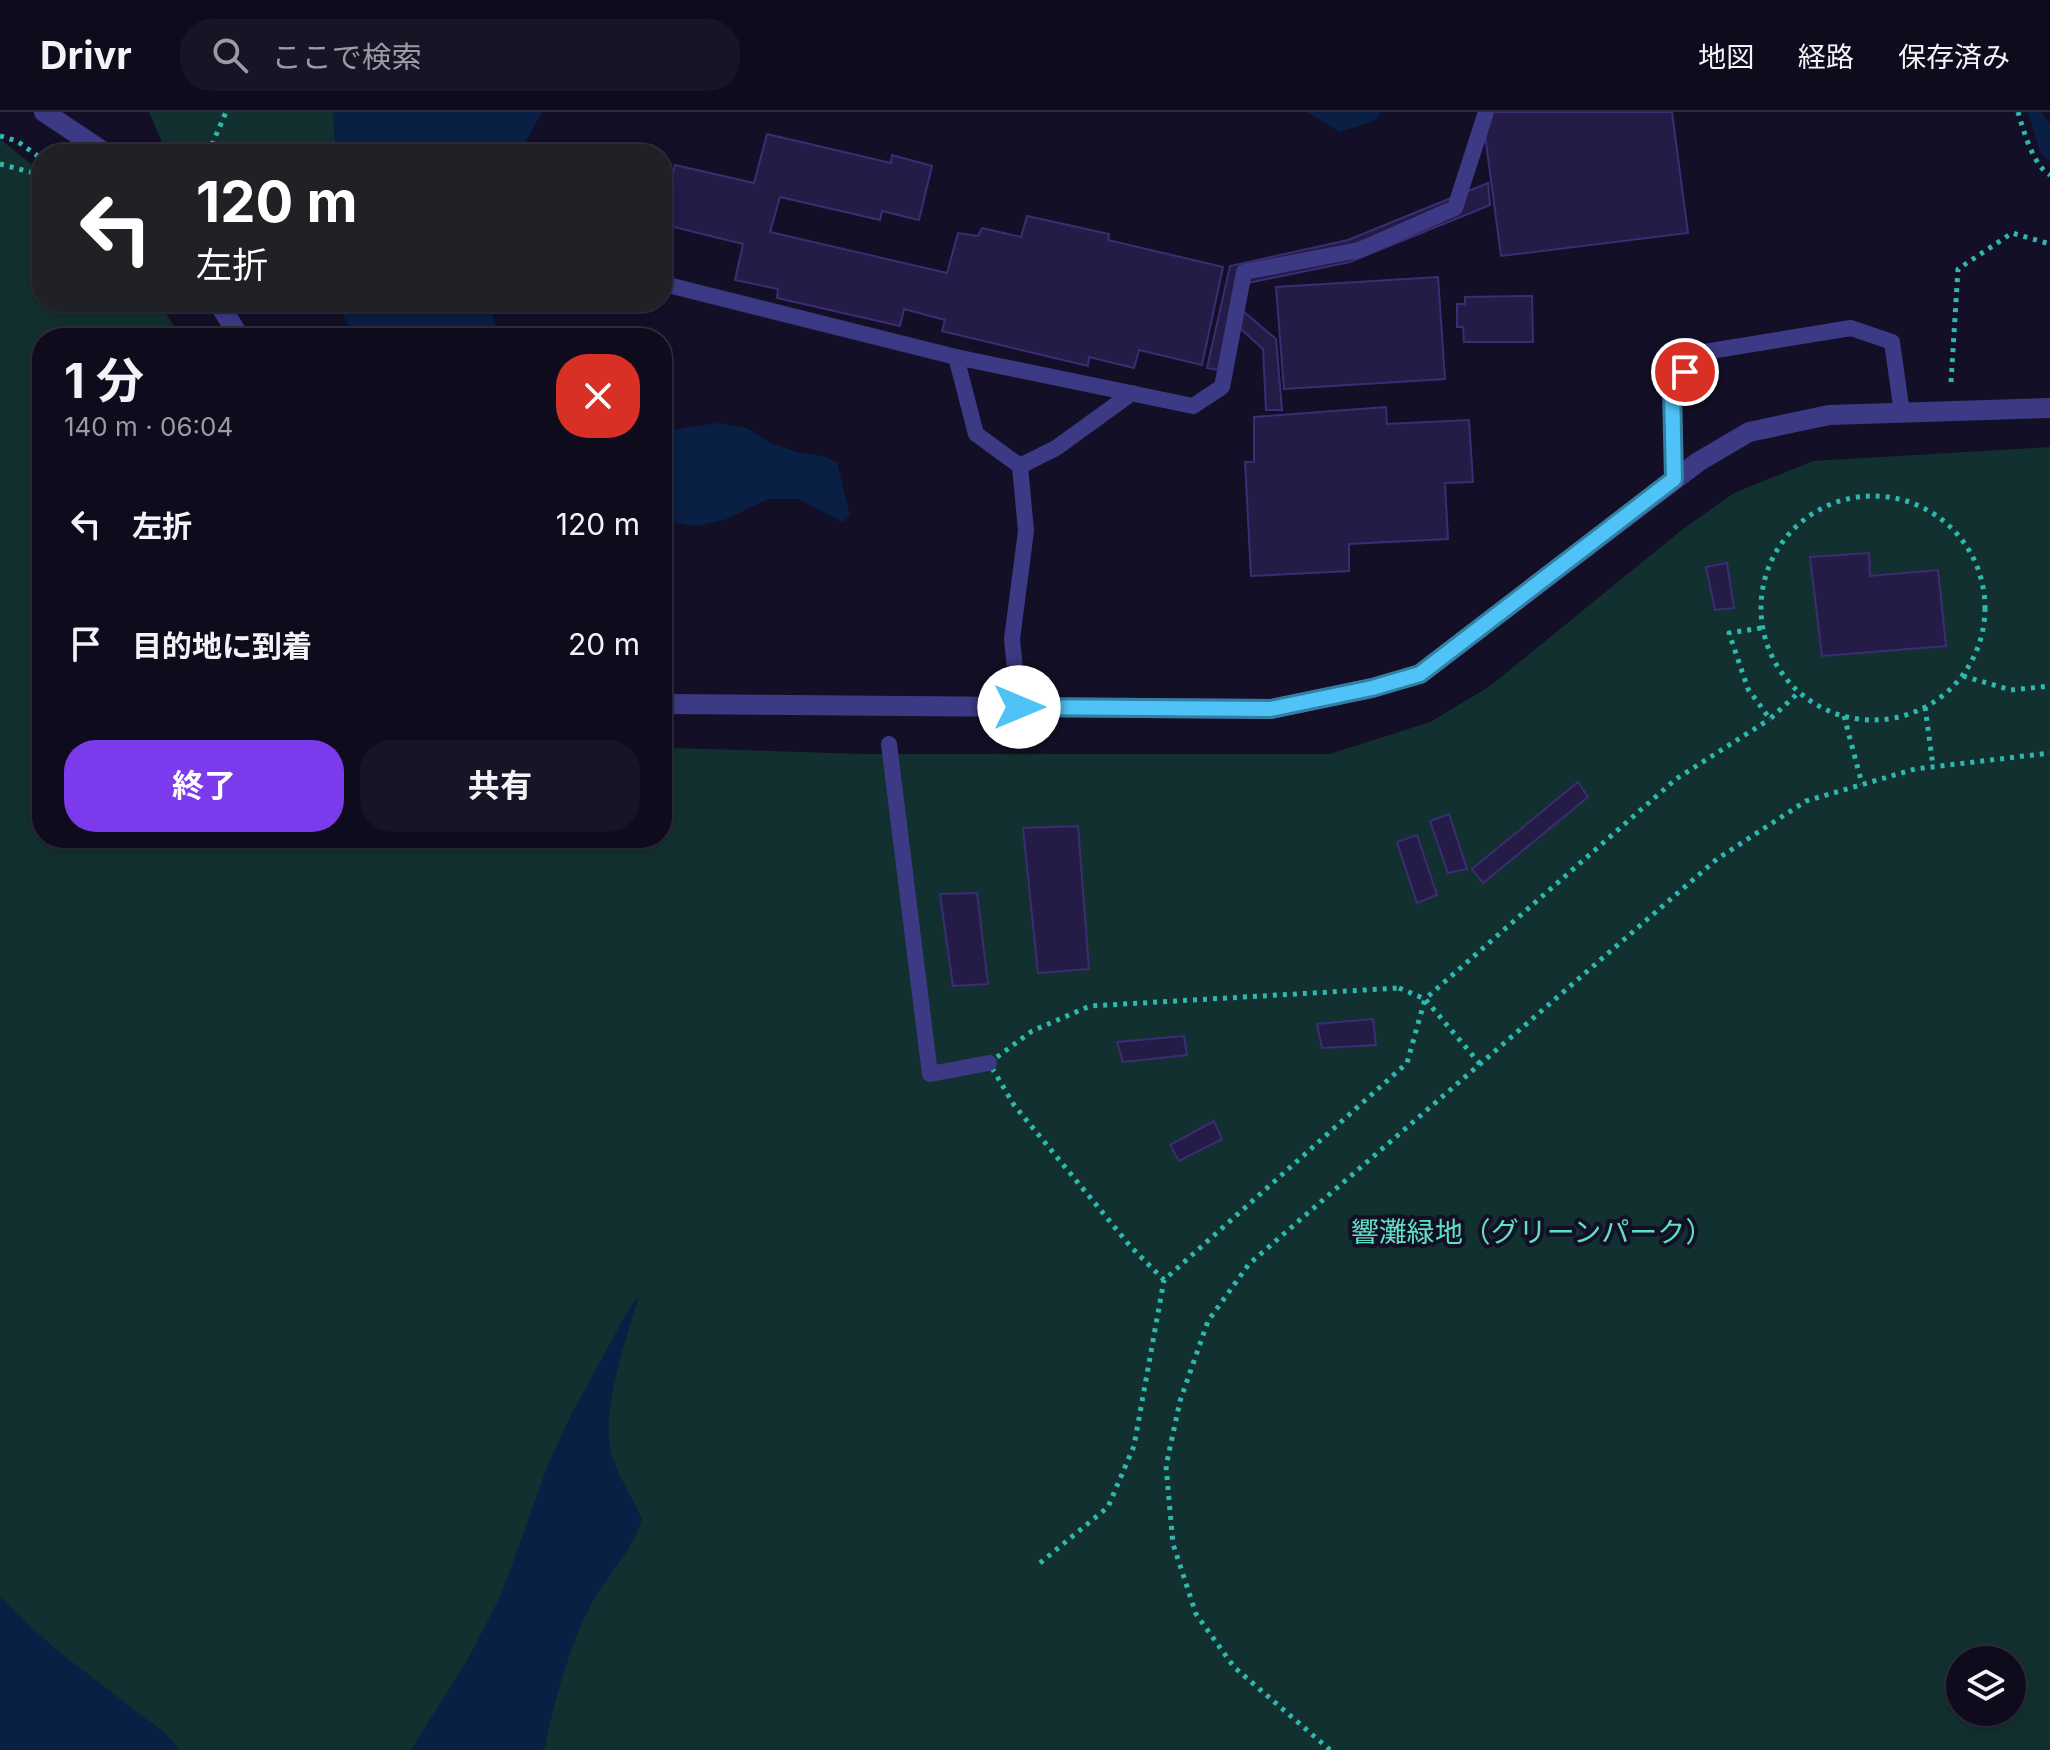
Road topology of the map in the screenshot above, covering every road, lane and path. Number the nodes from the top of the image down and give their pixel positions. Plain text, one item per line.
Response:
1 (44, 112) edge
2 (226, 112) edge
3 (1486, 112) edge
4 (2018, 112) edge
5 (0, 136) edge
6 (92, 144) edge
7 (212, 144) edge
8 (32, 152) edge
9 (0, 164) edge
10 (32, 172) edge
11 (2050, 175) edge
12 (2050, 244) edge
13 (672, 286) edge
14 (956, 357) junction
15 (1132, 393) junction
16 (2050, 408) edge
17 (1950, 411) junction
18 (1902, 413) junction
19 (1020, 466) junction
20 (1674, 479) junction
21 (1761, 628) junction
22 (1963, 676) junction
23 (2050, 686) edge
24 (1799, 693) junction
25 (672, 704) edge
26 (1019, 707) junction
27 (1925, 707) junction
28 (1844, 716) junction
29 (1770, 719) junction
30 (889, 744) dead end
31 (2050, 753) edge
32 (1933, 766) junction
33 (1862, 784) junction
34 (1425, 999) junction
35 (989, 1063) junction
36 (1480, 1064) junction
37 (1164, 1280) junction
38 (1040, 1563) dead end
39 (1330, 1750) edge

1 - 6 street
2 - 7 path
3 - 15 lane
4 - 11 path
5 - 8 path
9 - 10 path
12 - 17 path
13 - 14 lane
14 - 15 lane
14 - 19 lane
15 - 19 lane
16 - 17 street
17 - 18 street
18 - 20 street
18 - 20 lane
19 - 26 lane
20 - 26 street
21 - 22 path
21 - 24 path
21 - 29 path
22 - 23 path
22 - 27 path
24 - 28 path
24 - 29 path
25 - 26 street
27 - 28 path
27 - 32 path
28 - 33 path
29 - 34 path
30 - 35 lane
31 - 32 path
32 - 33 path
33 - 36 path
34 - 35 path
34 - 36 path
34 - 37 path
35 - 37 path
36 - 39 path
37 - 38 path

